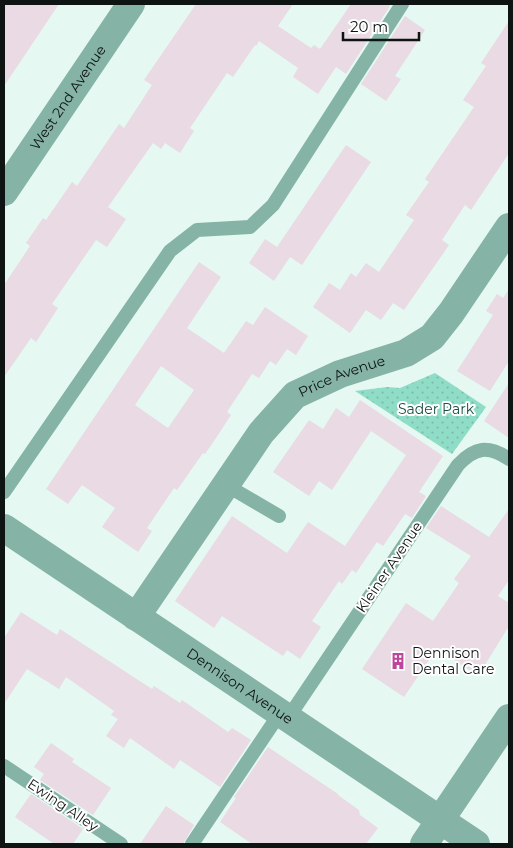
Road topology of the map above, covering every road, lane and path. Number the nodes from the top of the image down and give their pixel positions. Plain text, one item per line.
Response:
1 (131, 4) edge
2 (402, 4) edge
3 (4, 192) edge
4 (509, 227) edge
5 (509, 459) edge
6 (226, 485) junction
7 (4, 492) edge
8 (279, 516) dead end
9 (4, 528) edge
10 (136, 617) junction
11 (284, 715) junction
12 (509, 718) edge
13 (4, 766) edge
14 (441, 820) junction
15 (121, 844) edge
16 (192, 844) edge
17 (424, 844) edge
18 (476, 844) edge

1 - 3 street, West 2nd Avenue
2 - 7 lane
4 - 6 street, Price Avenue
5 - 11 lane, Kleiner Avenue
6 - 8 lane
6 - 10 street, Price Avenue
9 - 10 street, Dennison Avenue
10 - 11 street, Dennison Avenue
11 - 14 street, Dennison Avenue
11 - 16 lane, Kleiner Avenue
12 - 14 street
13 - 15 lane, Ewing Alley
14 - 17 street
14 - 18 street, Dennison Avenue

